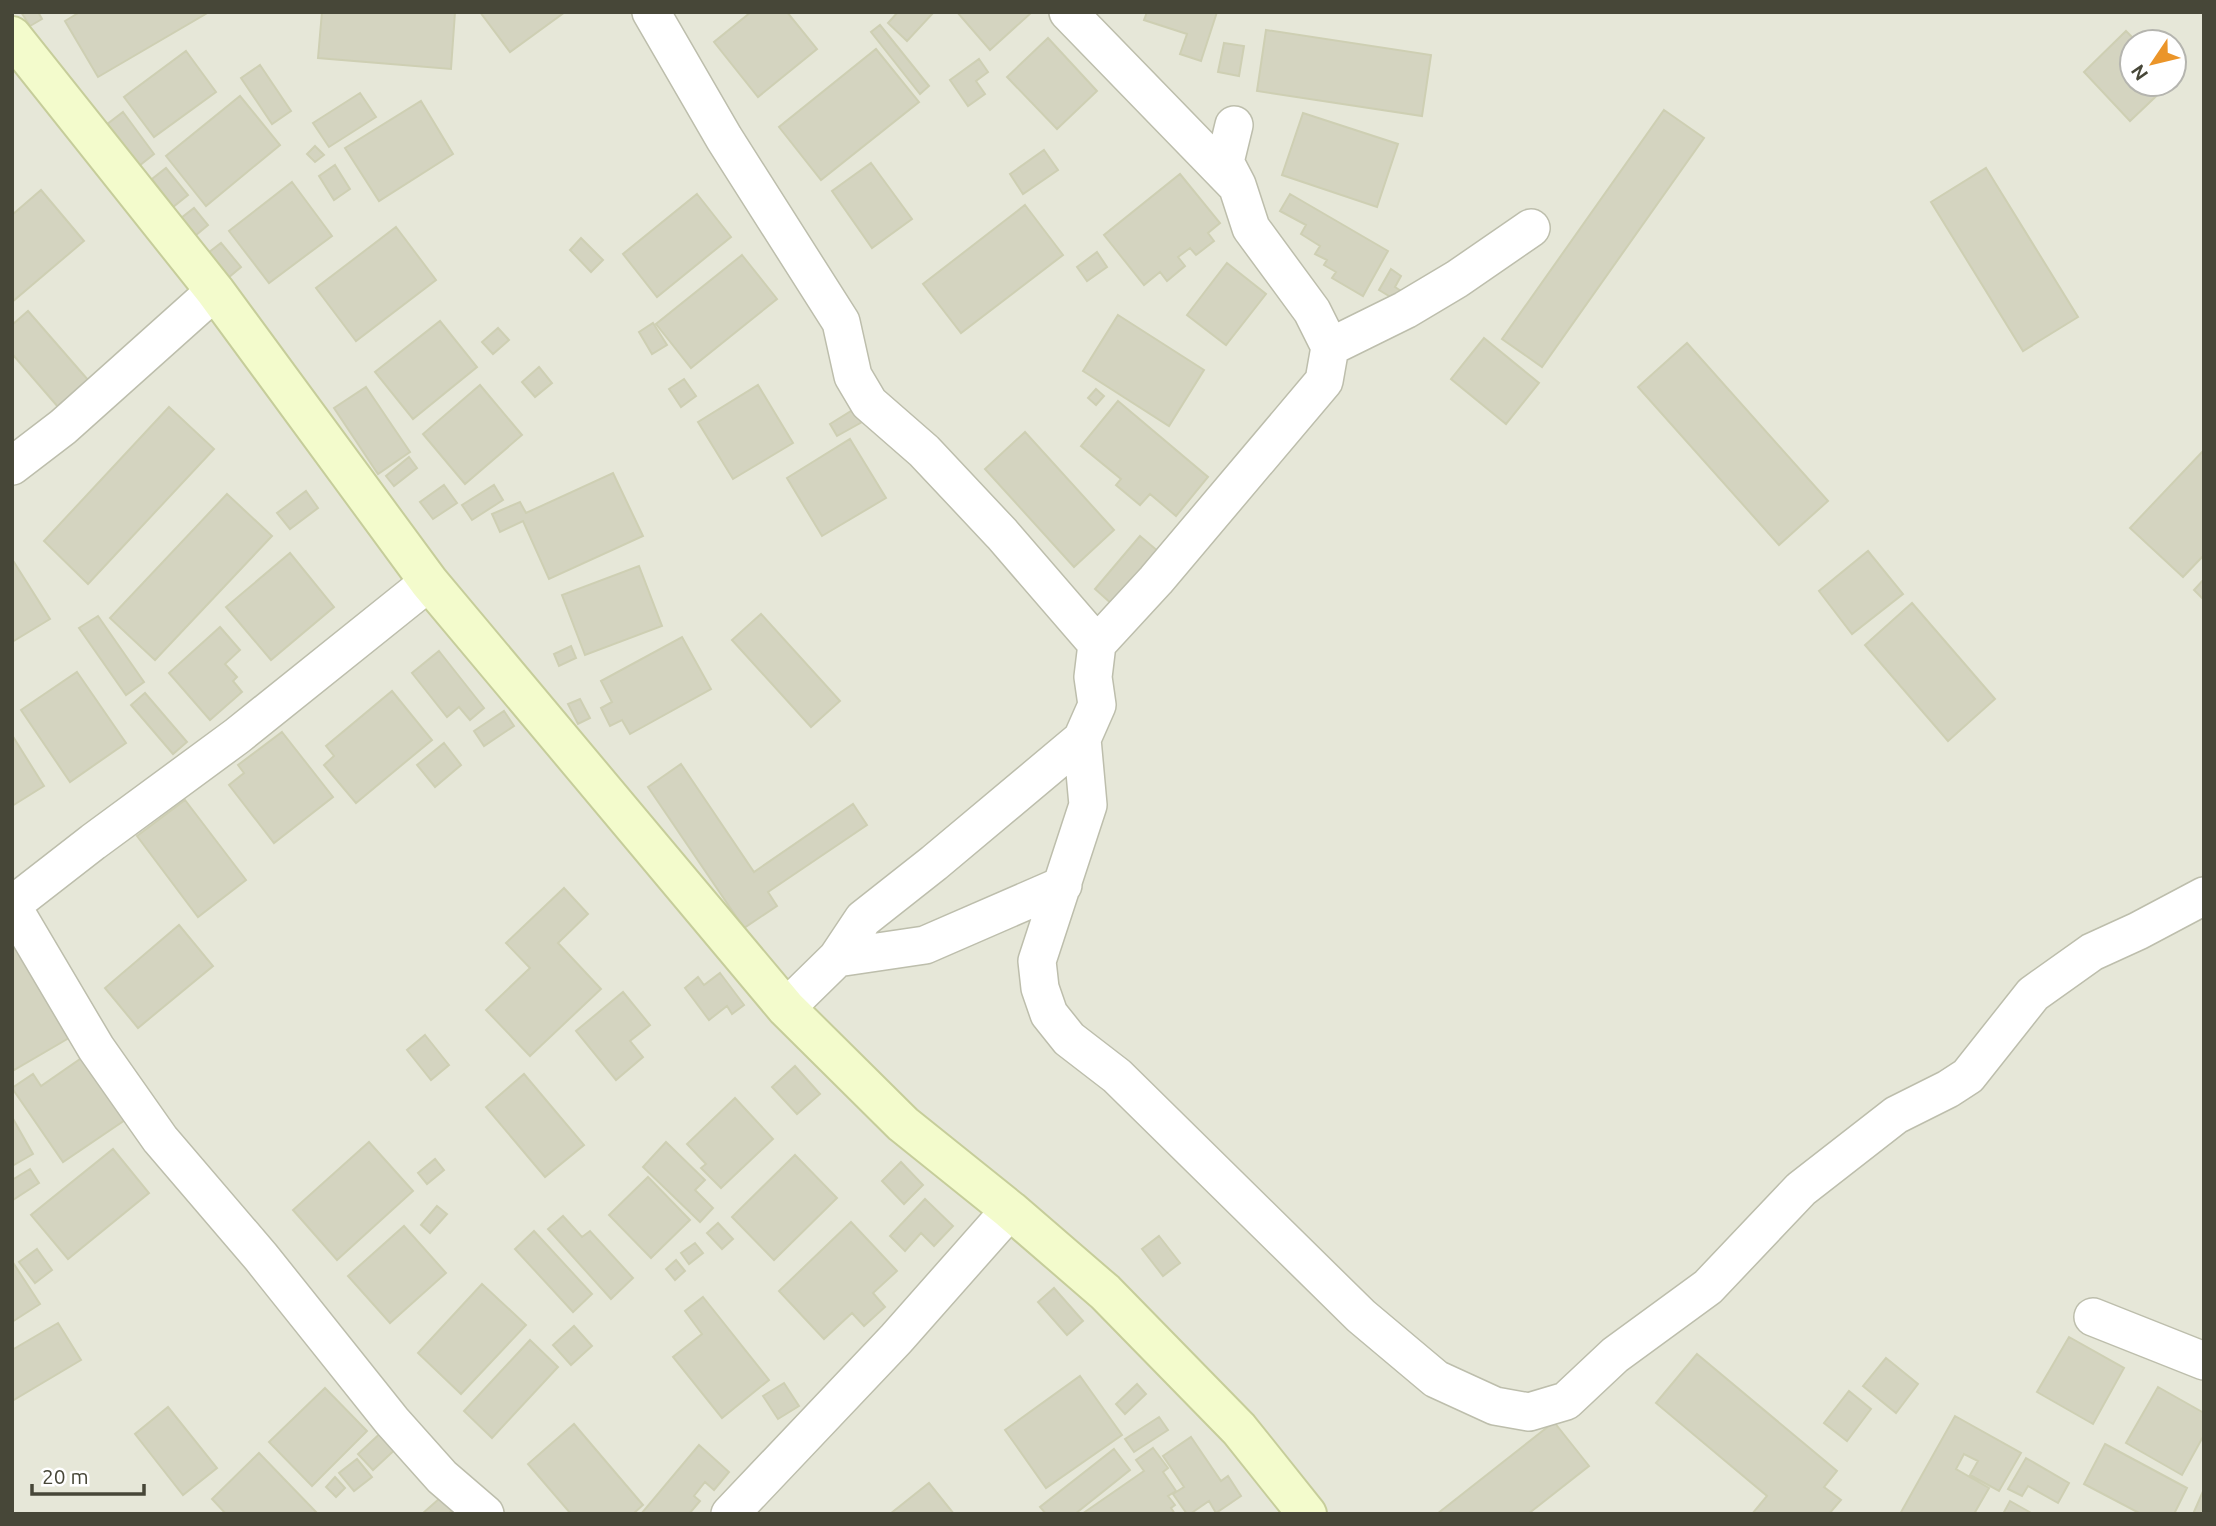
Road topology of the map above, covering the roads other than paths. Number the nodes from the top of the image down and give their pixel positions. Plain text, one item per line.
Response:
1 (652, 12) edge
2 (1068, 12) edge
3 (12, 36) edge
4 (1234, 125) dead end
5 (1237, 186) junction
6 (1531, 228) dead end
7 (215, 291) junction
8 (1330, 347) junction
9 (12, 466) edge
10 (429, 582) junction
11 (1097, 644) junction
12 (1082, 739) junction
13 (1063, 885) junction
14 (2204, 896) edge
15 (12, 906) edge
16 (837, 958) junction
17 (786, 1008) junction
18 (1010, 1210) junction
19 (2093, 1317) dead end
20 (2204, 1361) edge
21 (485, 1514) edge
22 (730, 1514) edge
23 (1307, 1514) edge

1 - 11 street
2 - 5 street
3 - 7 street
4 - 5 street
5 - 8 street
6 - 8 street
7 - 9 street
7 - 10 street
8 - 11 street
10 - 15 street
10 - 17 street
11 - 12 street
12 - 13 street
12 - 16 street
13 - 14 street
13 - 16 street
15 - 21 street
16 - 17 street
17 - 18 street
18 - 22 street
18 - 23 street
19 - 20 street

